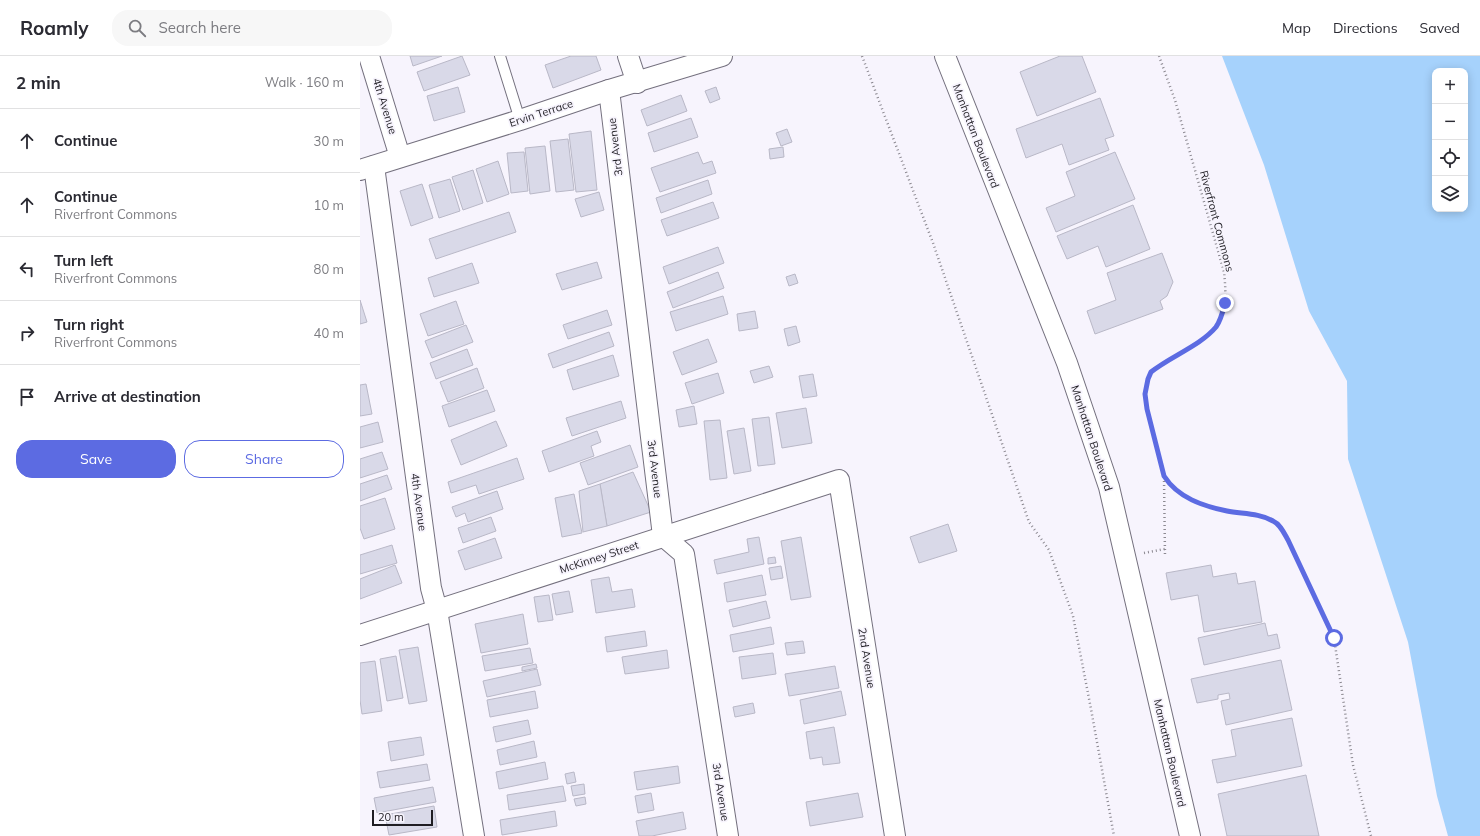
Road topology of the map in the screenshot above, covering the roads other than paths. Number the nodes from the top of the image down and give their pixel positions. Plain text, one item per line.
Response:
1 (369, 56) edge
2 (500, 56) edge
3 (628, 56) edge
4 (722, 56) edge
5 (945, 56) edge
6 (637, 83) junction
7 (608, 90) junction
8 (520, 120) junction
9 (400, 157) junction
10 (367, 168) edge
11 (839, 480) joint
12 (663, 536) junction
13 (437, 610) junction
14 (360, 635) edge
15 (474, 836) edge
16 (728, 836) edge
17 (895, 836) edge
18 (1190, 836) edge

1 - 9 street, 4th Avenue
2 - 8 lane
3 - 6 street
4 - 6 street, Ervin Terrace
5 - 18 street, Manhattan Boulevard
6 - 7 street, Ervin Terrace
7 - 8 street, Ervin Terrace
7 - 12 street, 3rd Avenue
8 - 9 street, Ervin Terrace
9 - 10 street, Ervin Terrace
10 - 13 street, 4th Avenue
11 - 12 street, McKinney Street
11 - 17 street, 2nd Avenue
12 - 13 street, McKinney Street
12 - 16 street, 3rd Avenue
13 - 14 street, McKinney Street
13 - 15 street, 4th Avenue

